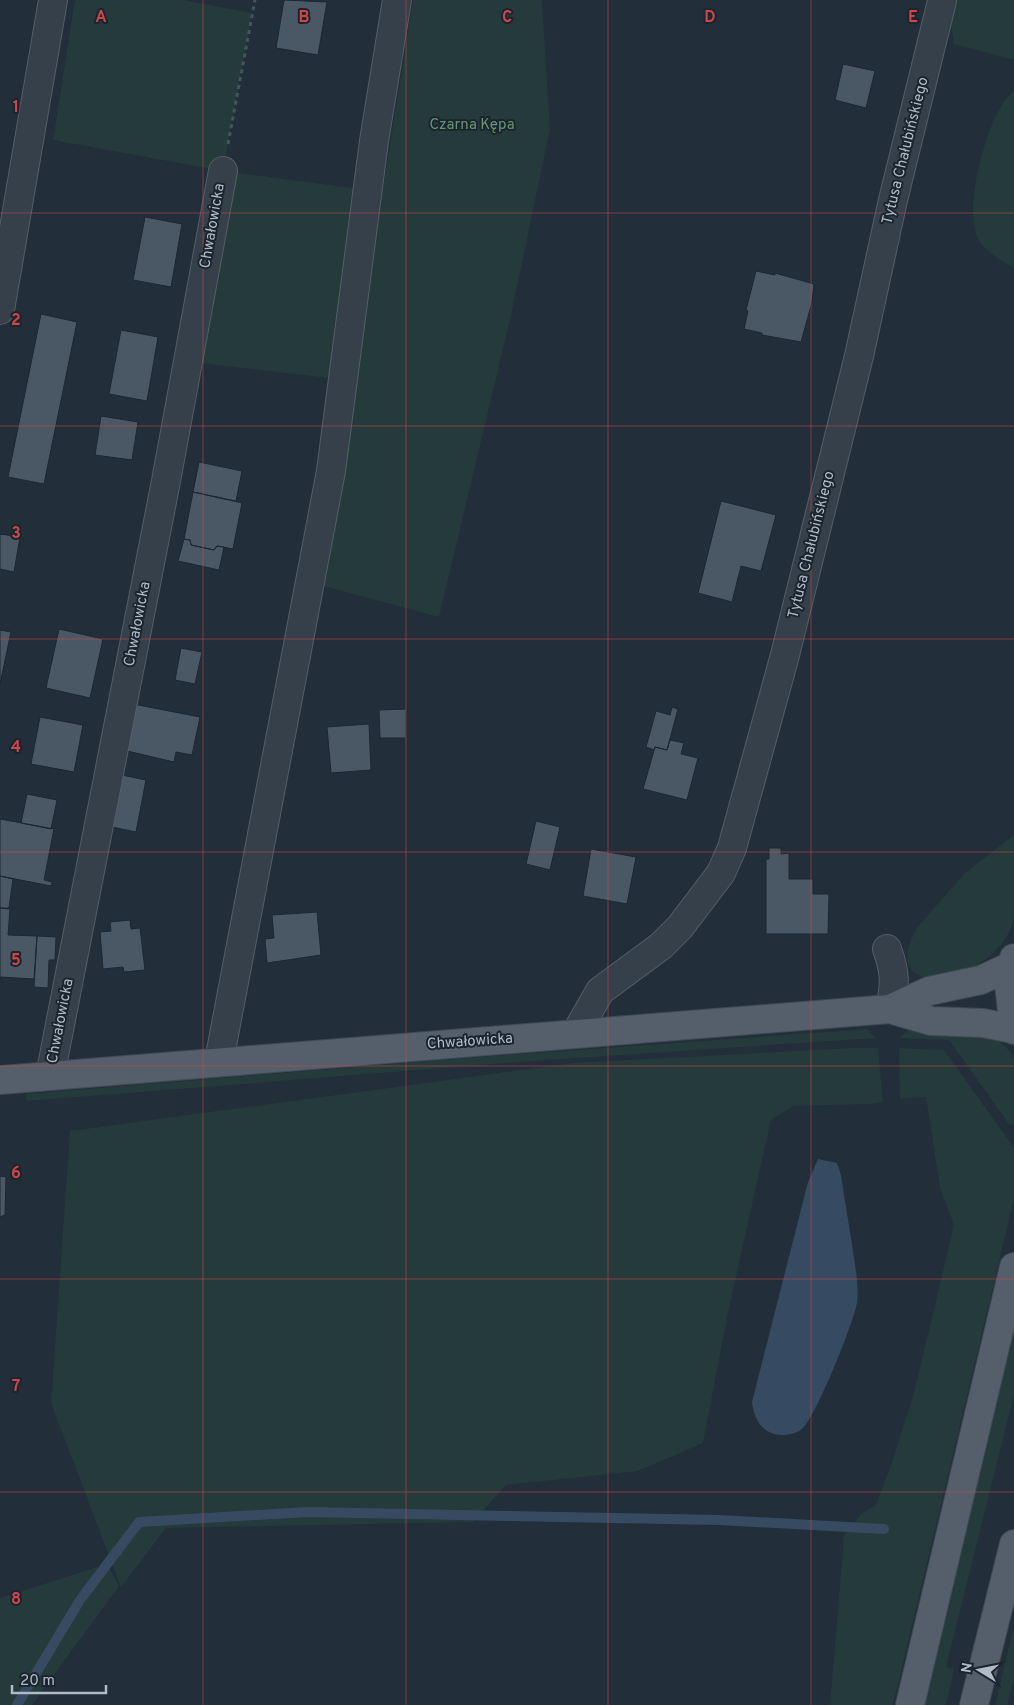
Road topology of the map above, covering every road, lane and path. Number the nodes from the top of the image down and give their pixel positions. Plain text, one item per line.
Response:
1 (53, 0) edge
2 (255, 0) edge
3 (397, 0) edge
4 (942, 1) edge
5 (223, 171) joint
6 (0, 310) edge
7 (887, 949) dead end
8 (1013, 962) edge
9 (890, 1009) junction
10 (1014, 1029) edge
11 (576, 1034) junction
12 (219, 1061) junction
13 (50, 1076) junction
14 (0, 1080) edge
15 (1014, 1267) edge
16 (1014, 1544) edge
17 (910, 1705) edge
18 (974, 1705) edge

1 - 6 street
2 - 5 path
3 - 12 street
4 - 11 street, Tytusa Chałubińskiego
5 - 13 street, Chwałowicka
7 - 9 street
8 - 9 main road, Chwałowicka
8 - 10 main road
9 - 10 main road, Chwałowicka
9 - 11 main road, Chwałowicka
11 - 12 main road, Chwałowicka
12 - 13 main road, Chwałowicka
13 - 14 main road, Chwałowicka
15 - 17 main road
16 - 18 main road

